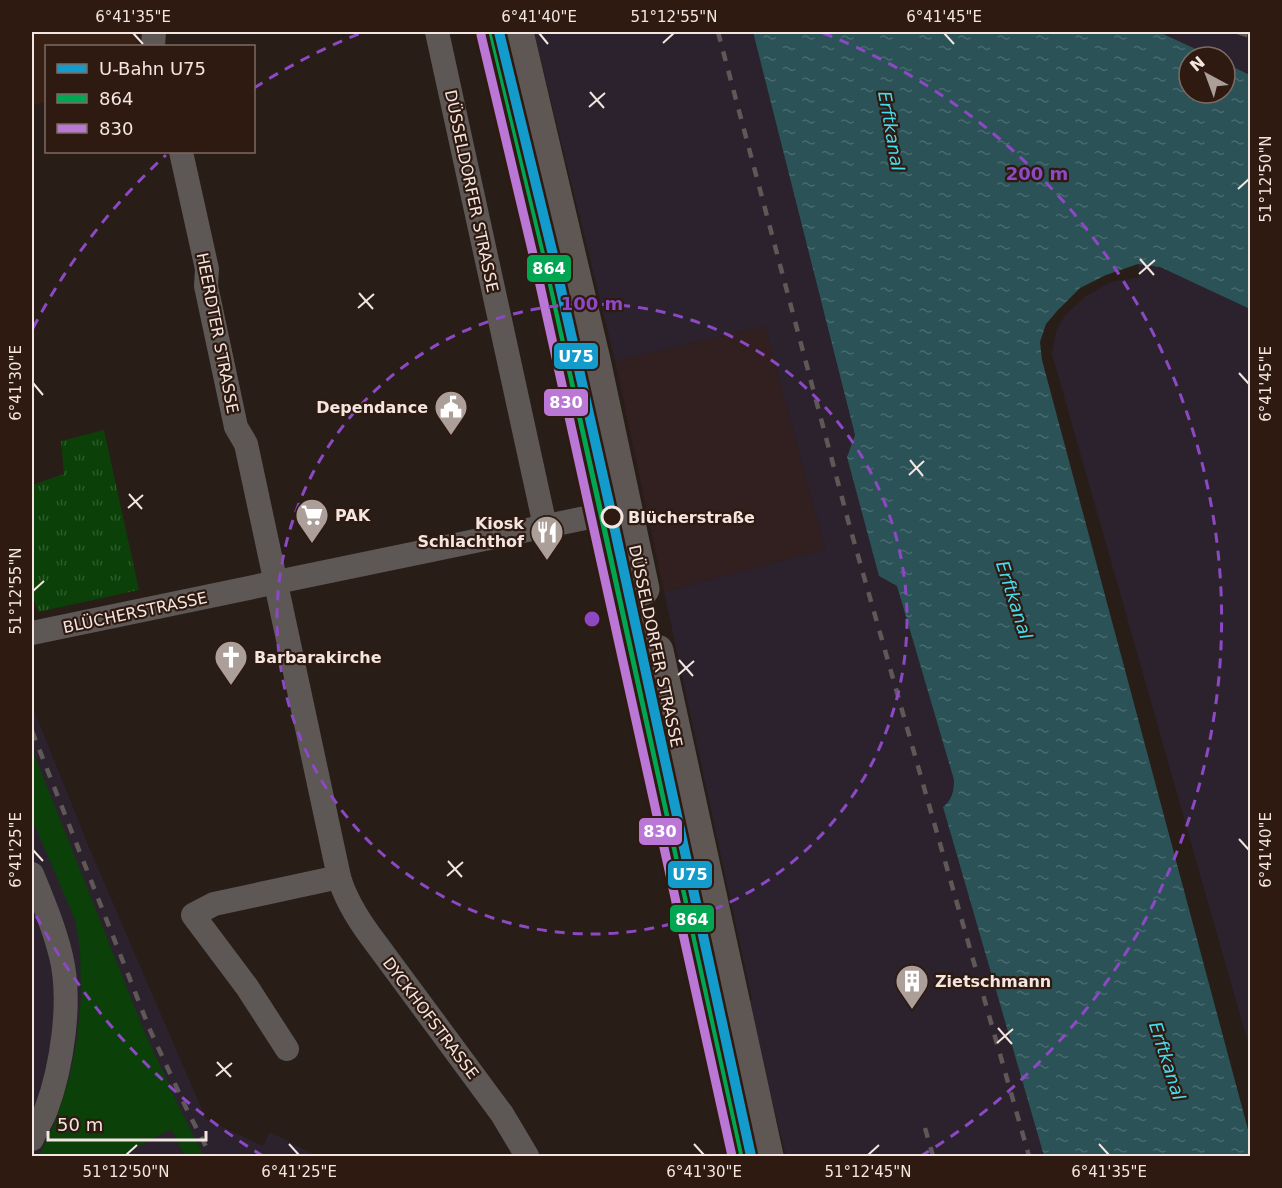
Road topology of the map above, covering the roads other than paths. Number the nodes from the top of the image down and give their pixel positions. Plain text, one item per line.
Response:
1 (437, 32) edge
2 (493, 32) edge
3 (517, 32) edge
4 (181, 153) edge
5 (615, 511) junction
6 (545, 526) junction
7 (275, 582) junction
8 (32, 633) edge
9 (32, 874) edge
10 (339, 877) junction
11 (287, 1049) dead end
12 (32, 1139) edge
13 (527, 1156) edge
14 (744, 1156) edge
15 (767, 1156) edge

1 - 6 street, DÜSSELDORFER STRASSE
2 - 5 main road, DÜSSELDORFER STRASSE
3 - 5 main road, DÜSSELDORFER STRASSE
4 - 7 street, HEERDTER STRASSE
5 - 6 street, BLÜCHERSTRASSE
5 - 14 main road, DÜSSELDORFER STRASSE
5 - 15 main road, DÜSSELDORFER STRASSE
6 - 7 street, BLÜCHERSTRASSE
7 - 8 street, BLÜCHERSTRASSE
7 - 10 street, DYCKHOFSTRASSE
9 - 12 street
10 - 11 street
10 - 13 street, DYCKHOFSTRASSE

